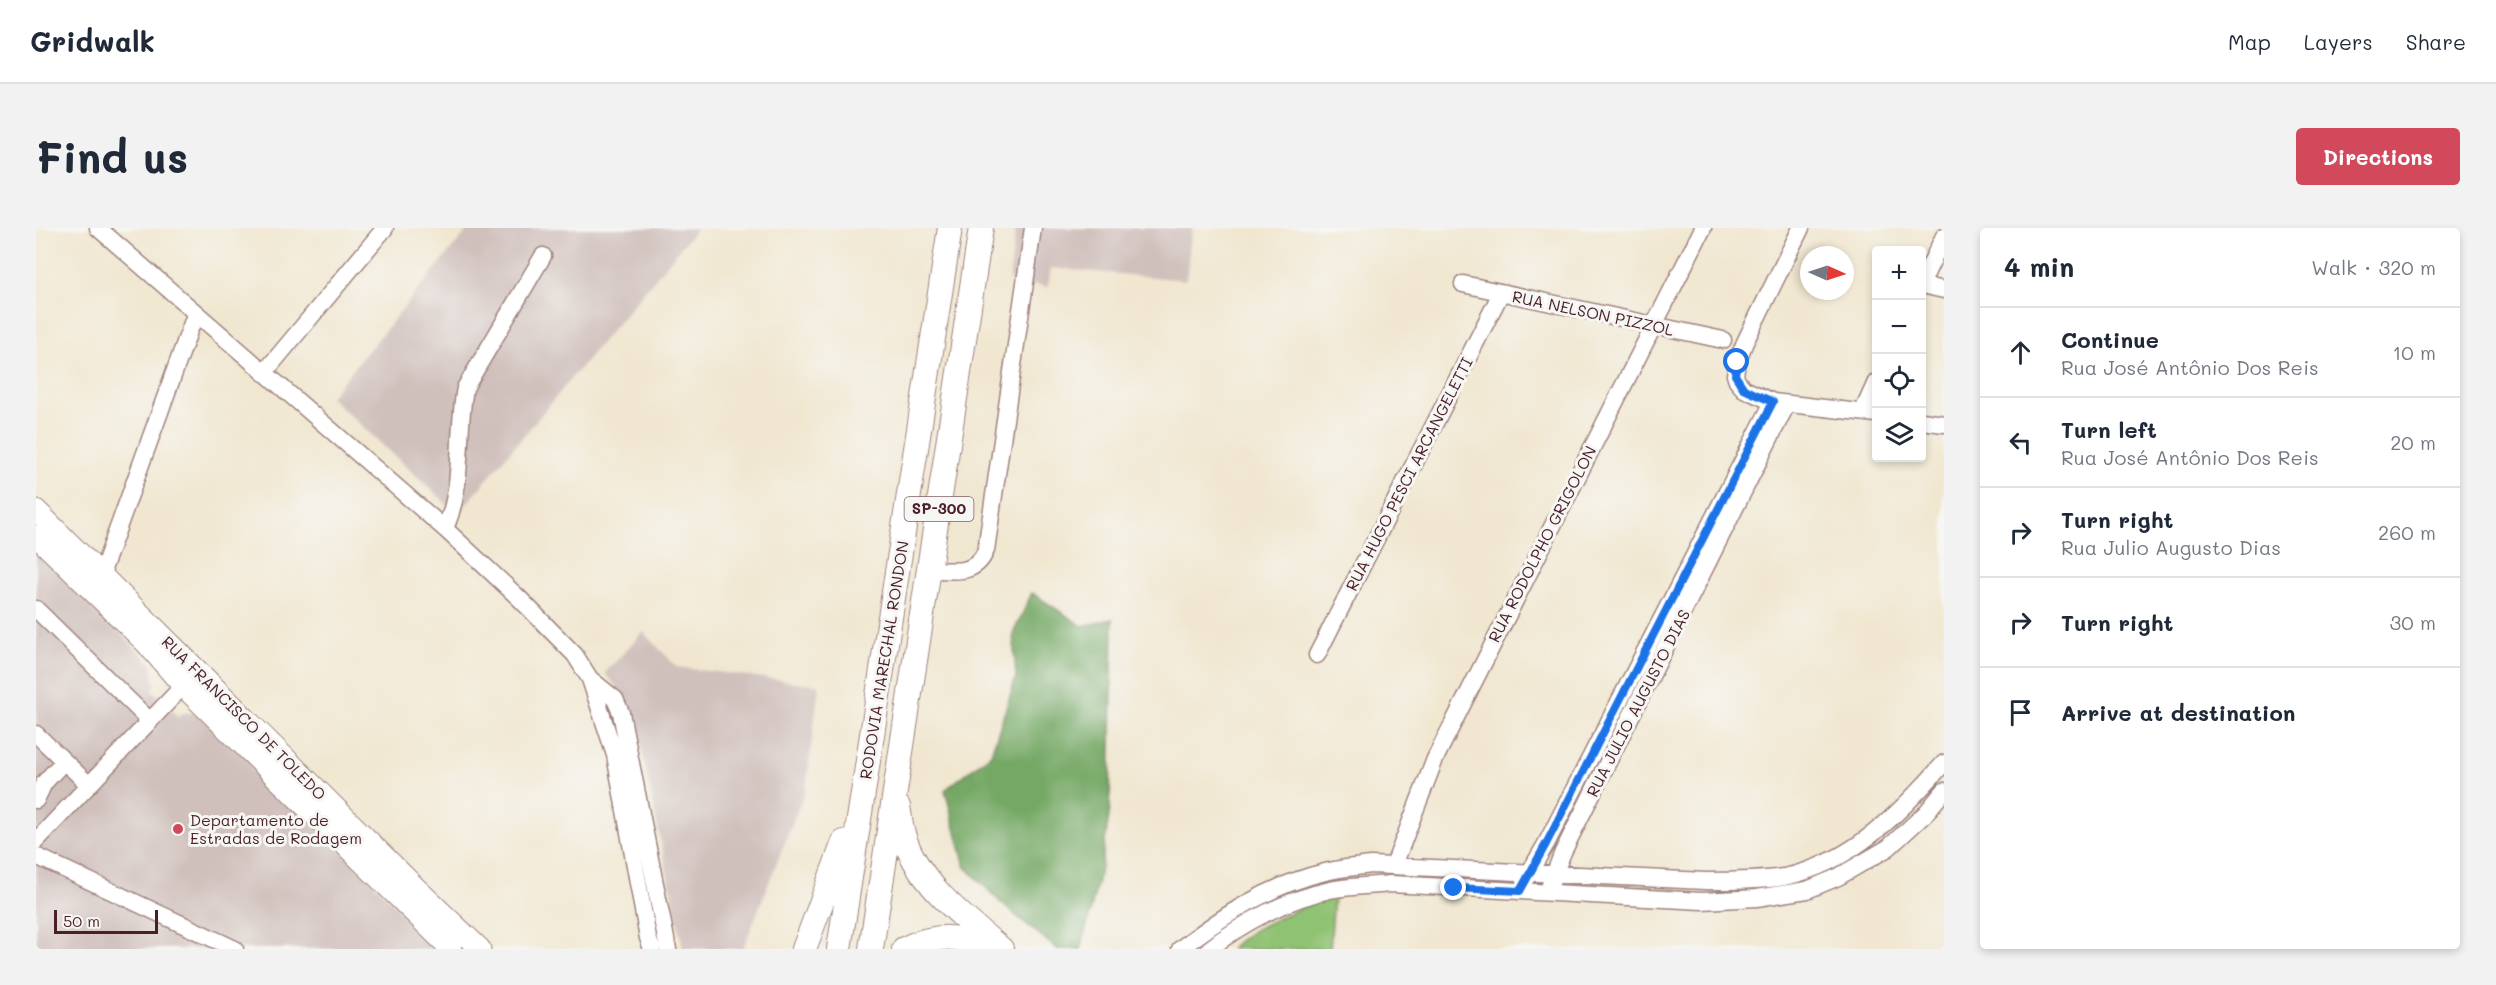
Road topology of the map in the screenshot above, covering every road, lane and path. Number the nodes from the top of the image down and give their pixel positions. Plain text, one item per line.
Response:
1 (98, 228) edge
2 (942, 228) edge
3 (950, 228) edge
4 (981, 228) edge
5 (1033, 228) edge
6 (1703, 228) edge
7 (1801, 228) edge
8 (376, 231) edge
9 (1944, 236) edge
10 (543, 256) dead end
11 (946, 262) junction
12 (1926, 275) edge
13 (1463, 284) dead end
14 (1926, 285) edge
15 (1944, 291) edge
16 (1501, 293) junction
17 (196, 312) junction
18 (1652, 326) junction
19 (1723, 340) dead end
20 (264, 373) junction
21 (1780, 403) junction
22 (1870, 412) edge
23 (1926, 422) edge
24 (1944, 424) edge
25 (36, 510) edge
26 (445, 529) junction
27 (36, 536) edge
28 (929, 569) junction
29 (101, 575) junction
30 (36, 609) edge
31 (1317, 655) dead end
32 (183, 686) junction
33 (149, 720) junction
34 (36, 734) edge
35 (64, 761) junction
36 (1944, 764) edge
37 (88, 784) junction
38 (863, 789) junction
39 (896, 789) junction
40 (1944, 791) edge
41 (36, 800) edge
42 (36, 841) edge
43 (36, 856) edge
44 (1394, 865) junction
45 (644, 870) junction
46 (1528, 873) junction
47 (1553, 874) junction
48 (1520, 891) junction
49 (1548, 892) junction
50 (1218, 921) junction
51 (1215, 946) edge
52 (235, 949) edge
53 (452, 949) edge
54 (480, 949) edge
55 (652, 949) edge
56 (668, 949) edge
57 (804, 949) edge
58 (839, 949) edge
59 (871, 949) edge
60 (904, 949) edge
61 (1000, 949) edge
62 (1180, 949) edge

1 - 17 street
2 - 11 highway
3 - 11 highway, RODOVIA MARECHAL RONDON / SP-300
4 - 28 highway, RODOVIA MARECHAL RONDON / SP-300
5 - 28 street
6 - 18 street, RUA RODOLPHO GRIGOLON
7 - 21 street
8 - 20 street
9 - 12 street
10 - 26 street
11 - 38 highway, RODOVIA MARECHAL RONDON / SP-300
13 - 16 street, RUA NELSON PIZZOL
14 - 15 street
16 - 18 street, RUA NELSON PIZZOL
16 - 31 street, RUA HUGO PESCI ARCANGELETTI
17 - 20 street
17 - 29 street
18 - 19 street, RUA NELSON PIZZOL
18 - 44 street, RUA RODOLPHO GRIGOLON
20 - 26 street
21 - 22 street
21 - 46 street, RUA JULIO AUGUSTO DIAS
21 - 47 street, RUA JULIO AUGUSTO DIAS
23 - 24 street
25 - 29 main road, RUA FRANCISCO DE TOLEDO
26 - 45 street
27 - 32 main road, RUA FRANCISCO DE TOLEDO
28 - 39 highway, RODOVIA MARECHAL RONDON / SP-300
29 - 54 main road, RUA FRANCISCO DE TOLEDO
30 - 33 street
32 - 33 street
32 - 53 main road, RUA FRANCISCO DE TOLEDO
33 - 37 street
34 - 35 street
35 - 37 street
35 - 41 street
36 - 47 street
37 - 42 street
38 - 57 highway
38 - 58 highway, RODOVIA MARECHAL RONDON / SP-300
39 - 59 highway, RODOVIA MARECHAL RONDON / SP-300
39 - 61 highway
40 - 49 street
43 - 52 street
44 - 46 street
44 - 50 street
45 - 55 street
45 - 56 street
46 - 47 street
46 - 48 street, RUA JULIO AUGUSTO DIAS
47 - 49 street, RUA JULIO AUGUSTO DIAS
48 - 49 street
48 - 51 street
50 - 51 street
50 - 62 street
60 - 61 highway

